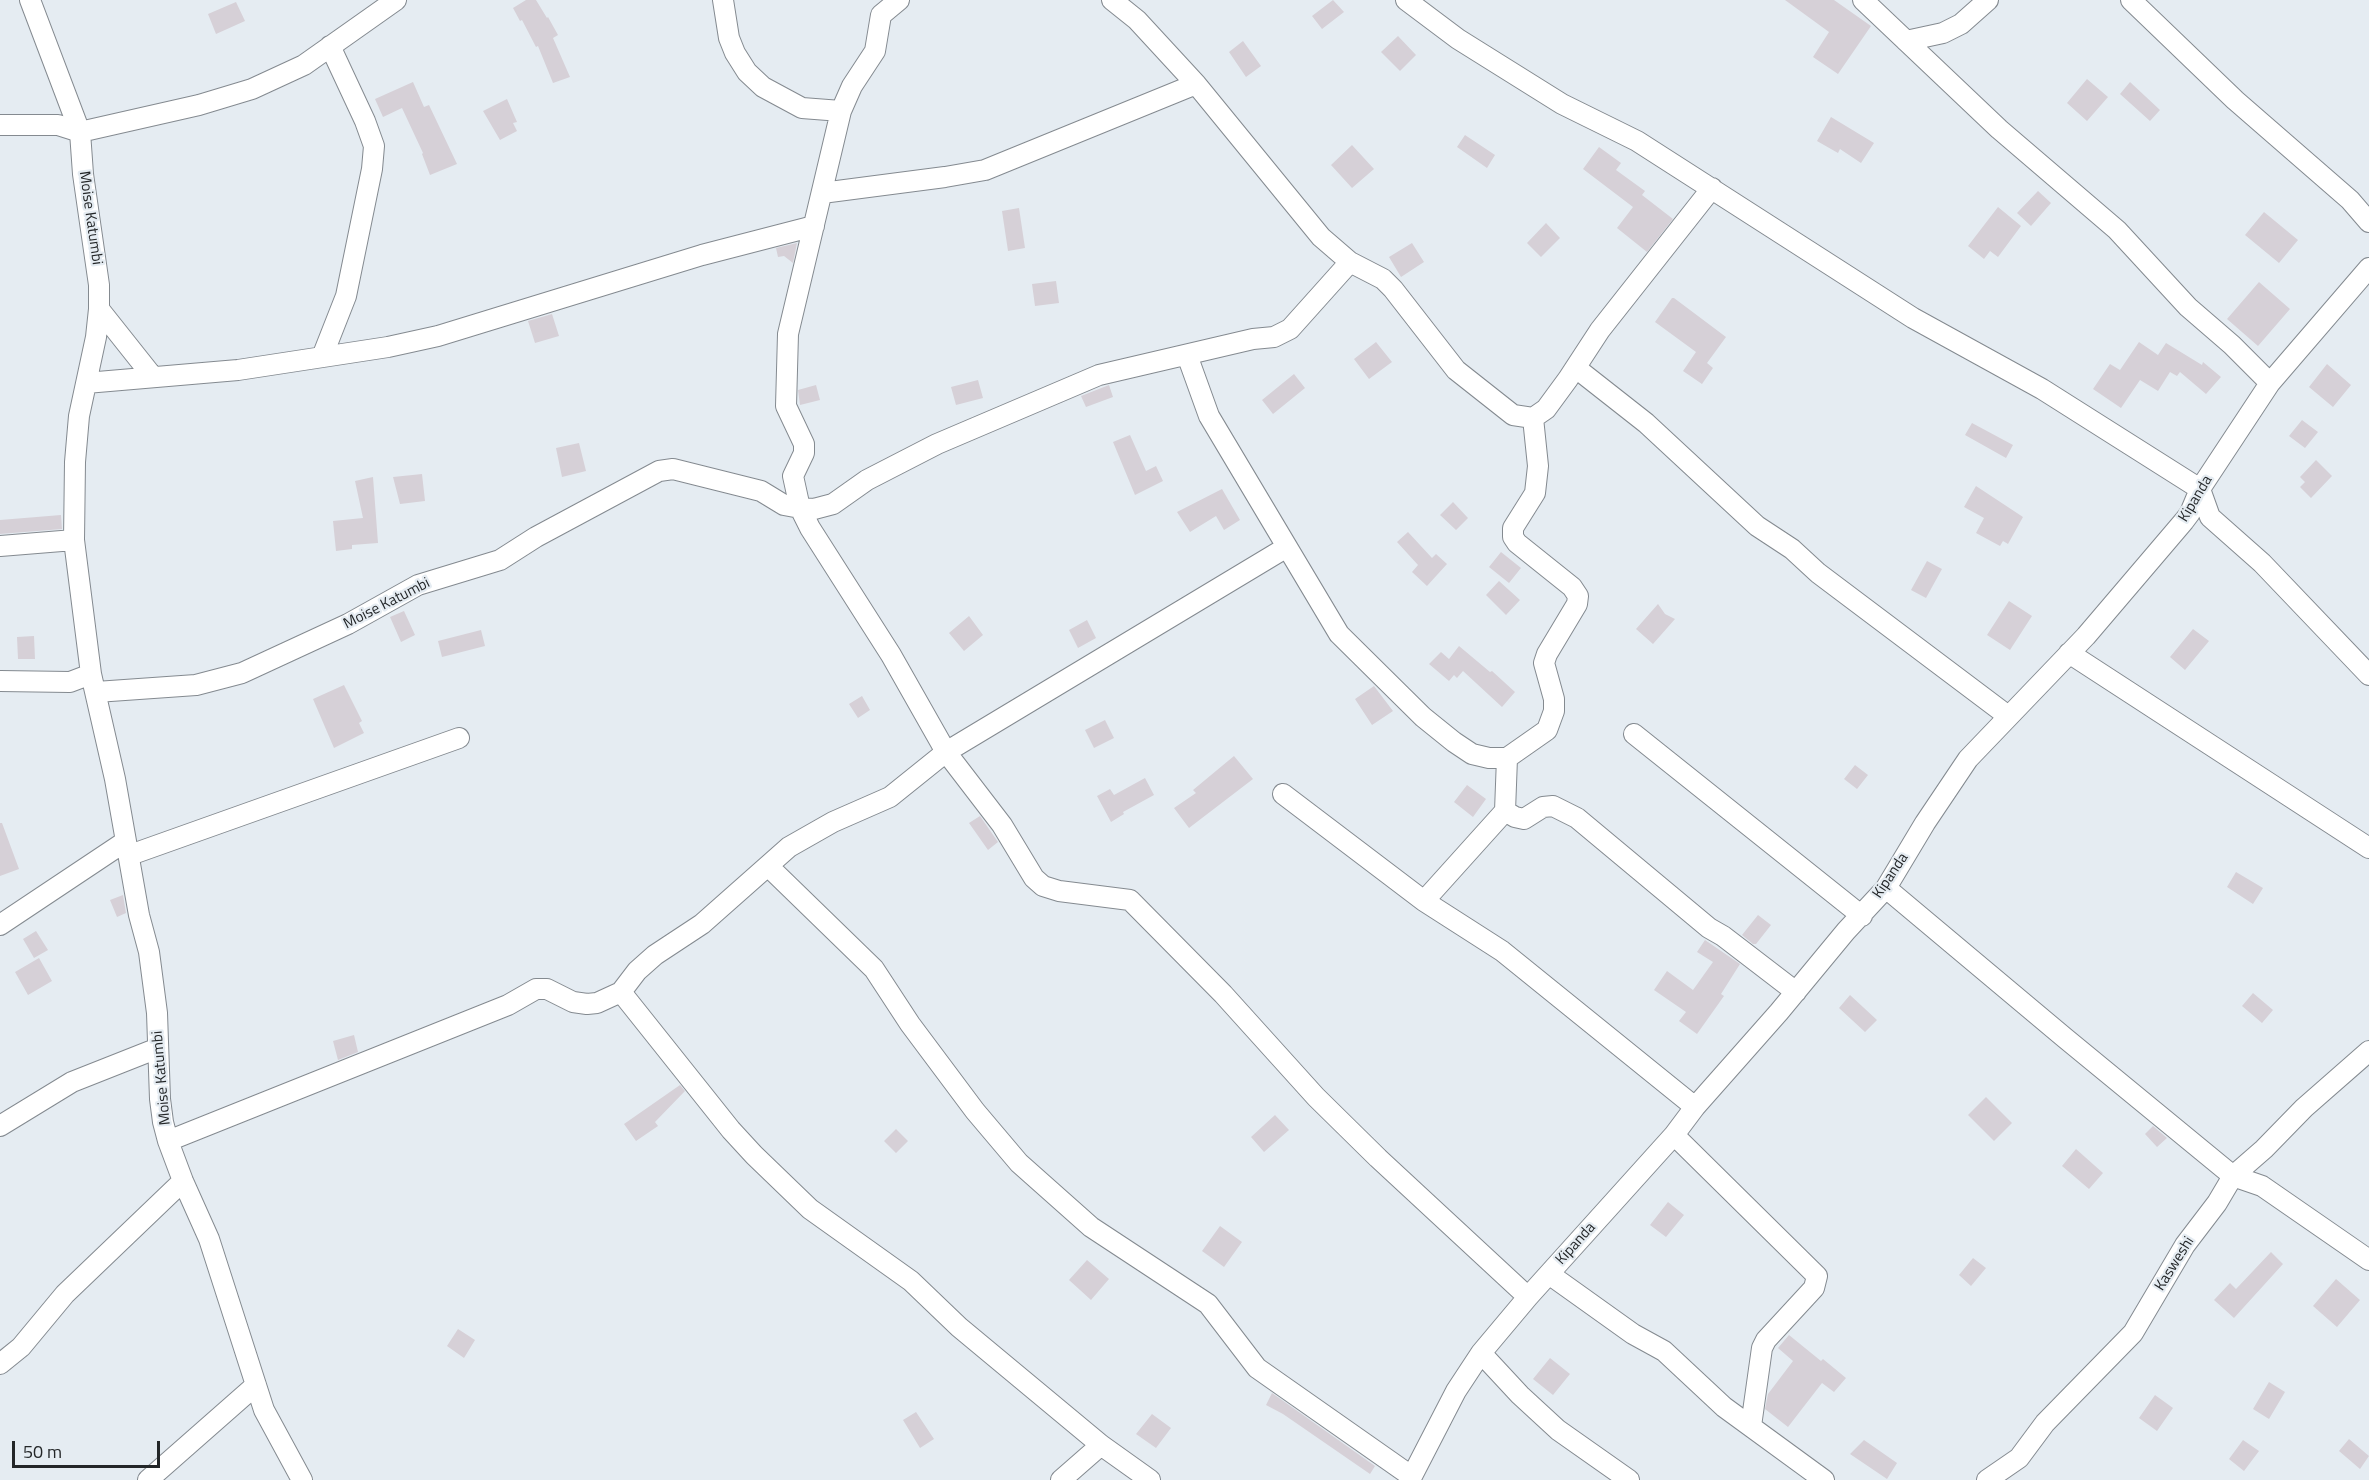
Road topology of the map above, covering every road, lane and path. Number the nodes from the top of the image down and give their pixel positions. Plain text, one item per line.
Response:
1 (30, 0) edge
2 (396, 0) edge
3 (723, 0) edge
4 (899, 0) edge
5 (1112, 0) edge
6 (1406, 0) edge
7 (1863, 0) edge
8 (1988, 0) edge
9 (2131, 0) edge
10 (1906, 41) junction
11 (330, 46) junction
12 (1196, 84) junction
13 (841, 111) junction
14 (0, 125) edge
15 (80, 132) junction
16 (1712, 188) junction
17 (822, 194) junction
18 (2369, 222) edge
19 (814, 226) junction
20 (1350, 262) junction
21 (2369, 268) edge
22 (99, 309) junction
23 (1187, 355) junction
24 (322, 357) junction
25 (1576, 368) junction
26 (153, 377) junction
27 (86, 383) junction
28 (2270, 383) junction
29 (1533, 418) junction
30 (2199, 489) junction
31 (800, 508) junction
32 (74, 540) junction
33 (0, 546) edge
34 (1287, 547) junction
35 (2069, 653) junction
36 (2369, 675) edge
37 (0, 681) edge
38 (94, 683) junction
39 (2008, 716) junction
40 (1634, 734) dead end
41 (459, 738) dead end
42 (946, 752) junction
43 (1507, 758) junction
44 (1283, 794) dead end
45 (1505, 811) junction
46 (128, 848) junction
47 (2369, 848) edge
48 (768, 866) junction
49 (1886, 888) junction
50 (1424, 901) junction
51 (1862, 916) junction
52 (0, 925) edge
53 (621, 992) junction
54 (1796, 992) junction
55 (158, 1048) junction
56 (2369, 1051) edge
57 (1695, 1107) junction
58 (0, 1126) edge
59 (1674, 1135) junction
60 (168, 1141) junction
61 (2233, 1176) junction
62 (183, 1181) junction
63 (2369, 1260) edge
64 (1550, 1274) junction
65 (1528, 1296) junction
66 (1480, 1353) junction
67 (0, 1364) edge
68 (256, 1385) junction
69 (1751, 1426) junction
70 (1101, 1444) junction
71 (1411, 1478) edge
72 (148, 1480) edge
73 (302, 1480) edge
74 (1061, 1480) edge
75 (1150, 1480) edge
76 (1629, 1480) edge
77 (1824, 1480) edge
78 (1987, 1480) edge

1 - 15 street, Moise Katumbi
2 - 11 street
3 - 13 street
4 - 13 street
5 - 12 street
6 - 16 street
7 - 10 street
8 - 10 street
9 - 18 street
10 - 28 street
11 - 15 street
11 - 24 street
12 - 17 street
12 - 20 street
13 - 17 street
14 - 15 street
15 - 22 street, Moise Katumbi
16 - 25 street
16 - 30 street
17 - 19 street
19 - 24 street
19 - 31 street
20 - 23 street
20 - 29 street
21 - 28 street, Kipanda
22 - 26 street
22 - 27 street, Moise Katumbi
23 - 31 street
23 - 34 street
24 - 26 street
25 - 29 street
25 - 39 street
26 - 27 street
27 - 32 street, Moise Katumbi
28 - 30 street, Kipanda
29 - 43 street
30 - 35 street, Kipanda
30 - 36 street
31 - 38 street, Moise Katumbi
31 - 42 street
32 - 33 street
32 - 38 street, Moise Katumbi
34 - 42 street
34 - 43 street
35 - 39 street, Kipanda
35 - 47 street
37 - 38 street
38 - 46 street, Moise Katumbi
39 - 49 street, Kipanda
40 - 51 street
41 - 46 street
42 - 48 street
42 - 65 street
43 - 45 street
44 - 50 street
45 - 50 street
45 - 54 street
46 - 52 street
46 - 55 street, Moise Katumbi
48 - 53 street
48 - 71 street
49 - 51 street, Kipanda
49 - 61 street
50 - 57 street
51 - 54 street, Kipanda
53 - 60 street
53 - 70 street
54 - 57 street, Kipanda
55 - 58 street
55 - 60 street, Moise Katumbi
56 - 61 street, Kasweshi
57 - 59 street, Kipanda
59 - 64 street, Kipanda
59 - 69 street
60 - 62 street, Moise Katumbi
61 - 63 street
61 - 78 street, Kasweshi
62 - 67 street
62 - 68 street, Moise Katumbi
64 - 65 street, Kipanda
64 - 69 street
65 - 66 street, Kipanda
66 - 71 street, Kipanda
66 - 76 street
68 - 72 street
68 - 73 street, Moise Katumbi
69 - 77 street
70 - 74 street
70 - 75 street

